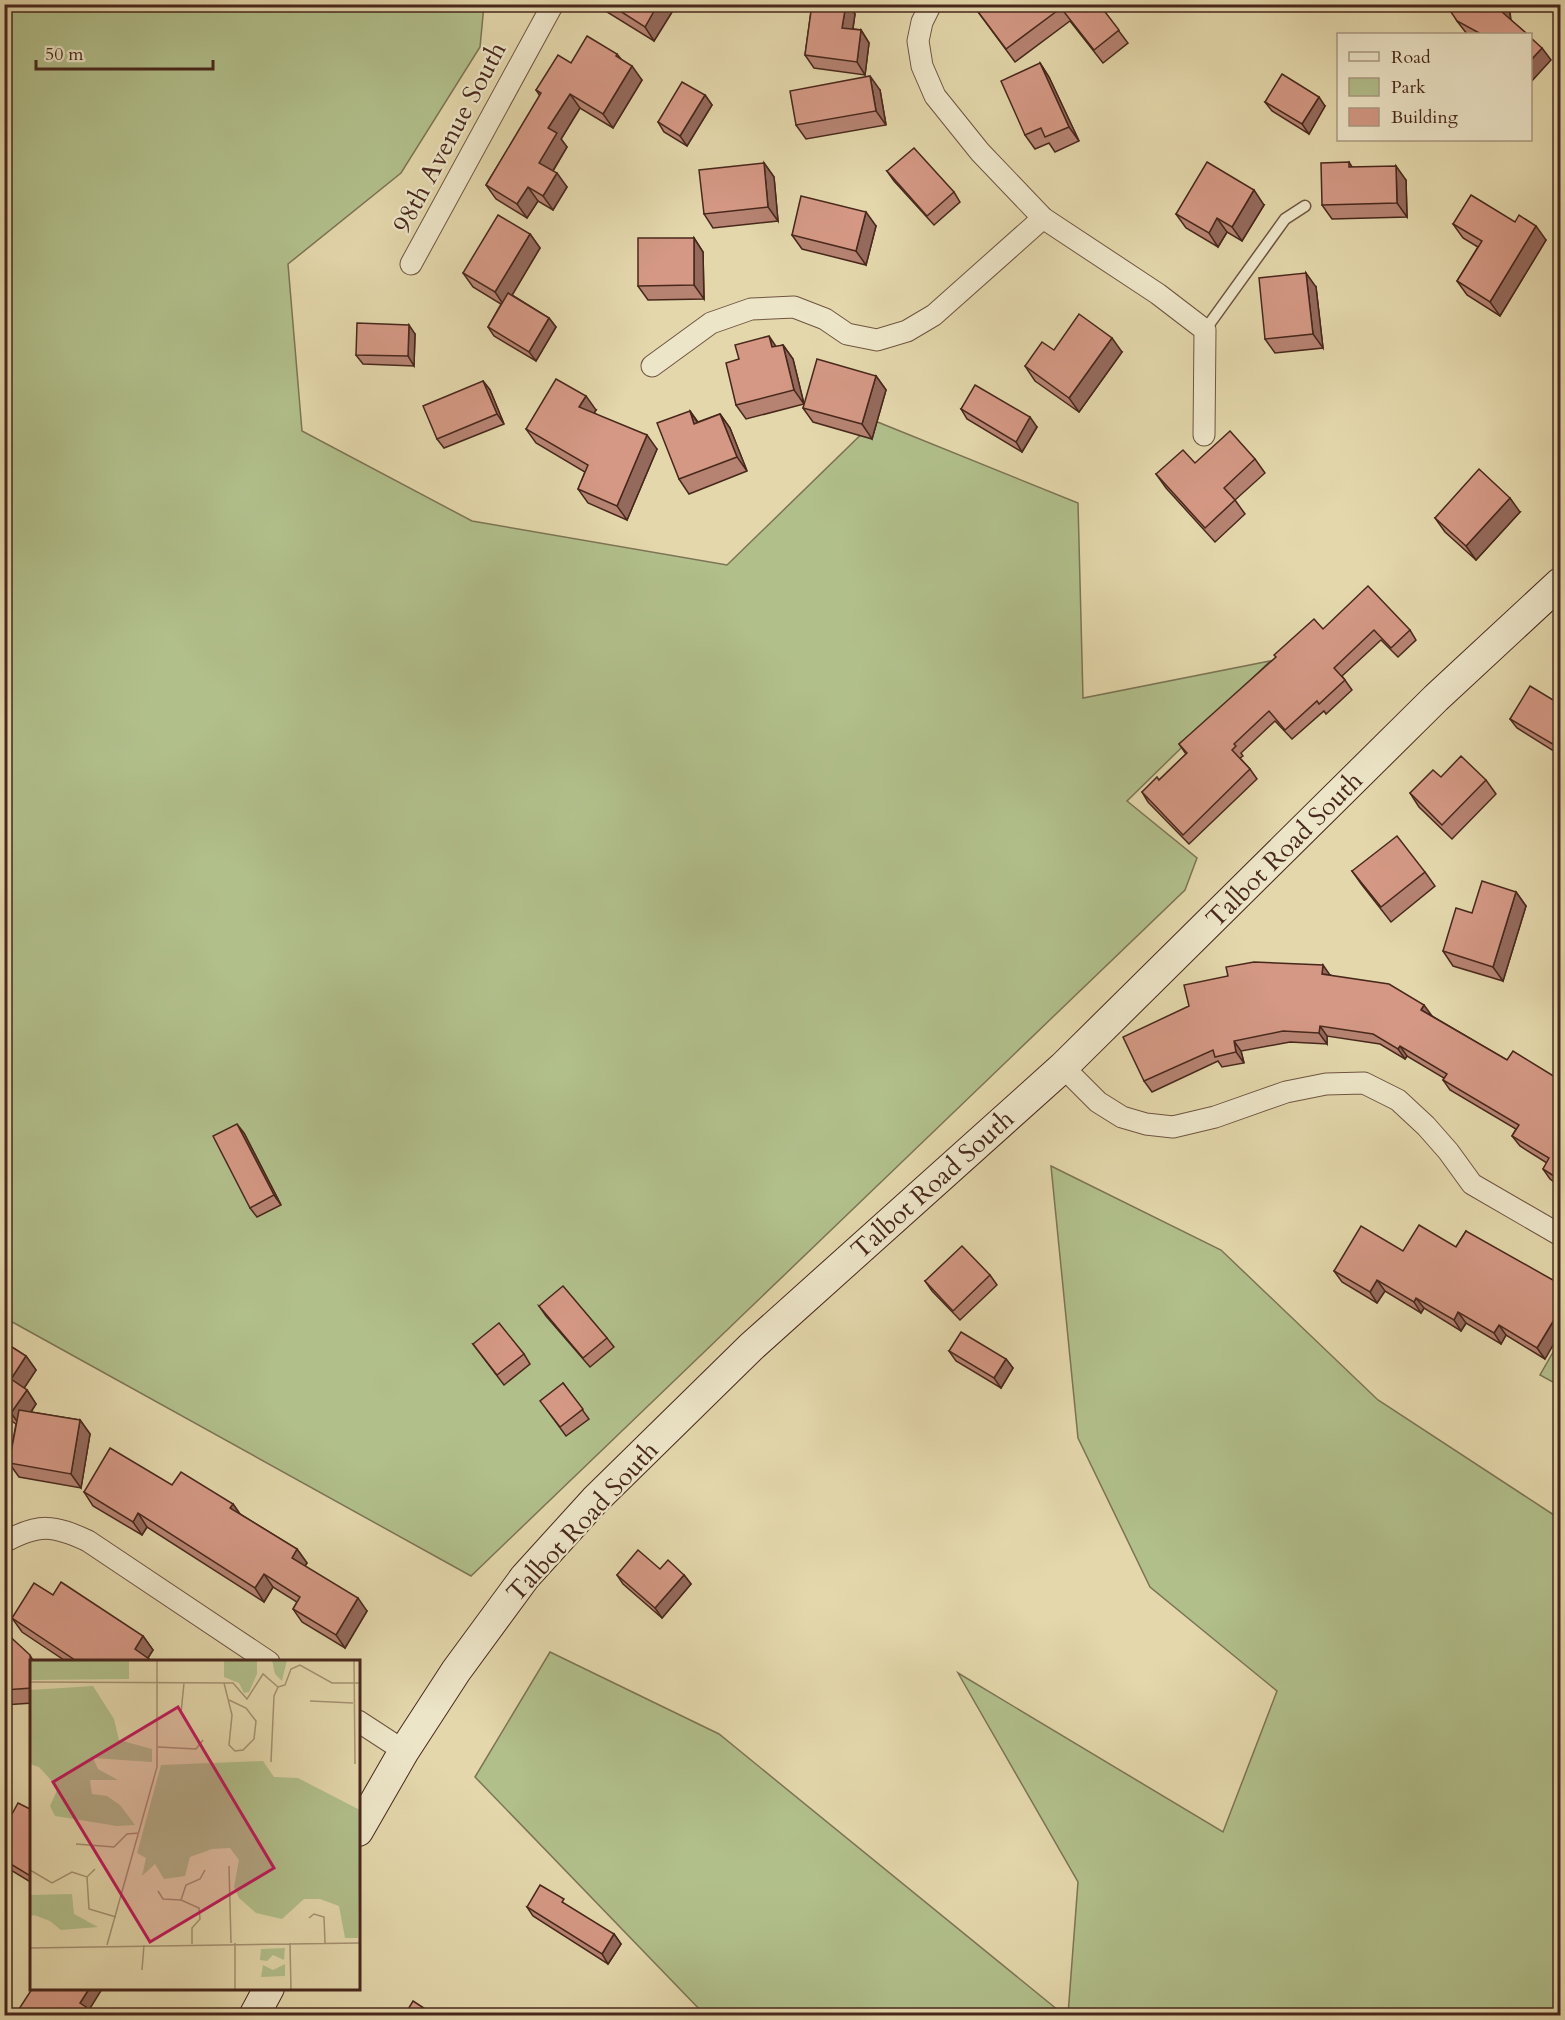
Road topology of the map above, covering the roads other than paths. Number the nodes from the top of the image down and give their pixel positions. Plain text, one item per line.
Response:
1 (553, 4) edge
2 (931, 4) edge
3 (1305, 207) dead end
4 (1043, 218) junction
5 (411, 264) dead end
6 (1205, 330) junction
7 (652, 366) dead end
8 (1204, 435) dead end
9 (1560, 583) edge
10 (1063, 1067) junction
11 (1560, 1235) edge
12 (4, 1542) edge
13 (263, 1660) edge
14 (360, 1722) edge
15 (404, 1751) junction
16 (360, 1828) edge
17 (268, 1990) edge
18 (254, 2016) edge

1 - 5 street, 98th Avenue South
2 - 4 street
3 - 6 lane
4 - 6 street
4 - 7 street
6 - 8 street
9 - 10 street, Talbot Road South
10 - 11 street
10 - 15 street, Talbot Road South
12 - 13 street
14 - 15 street
15 - 16 street, Talbot Road South
17 - 18 street

